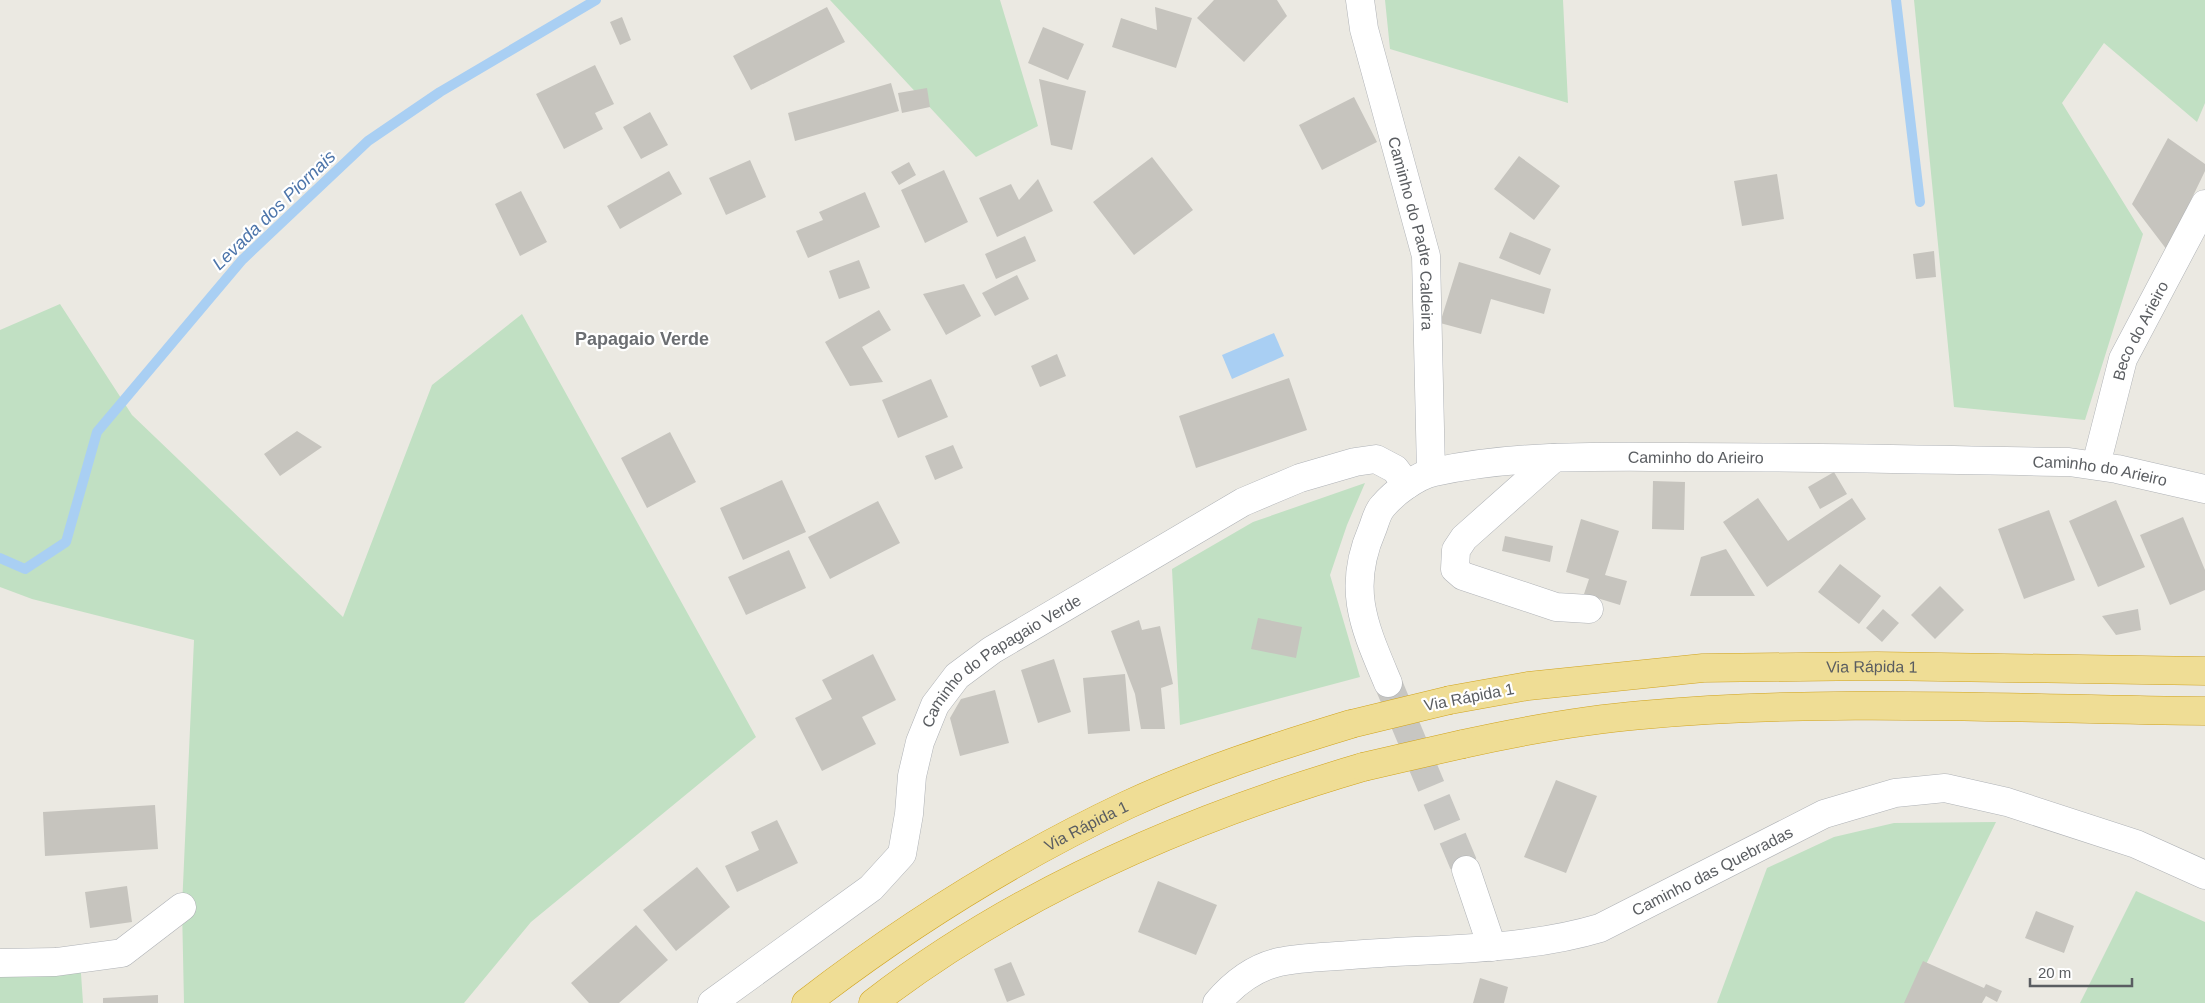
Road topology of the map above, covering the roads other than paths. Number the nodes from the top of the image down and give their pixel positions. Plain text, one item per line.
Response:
1 (1360, 0) edge
2 (2205, 204) edge
3 (1554, 458) junction
4 (2096, 465) junction
5 (1431, 472) junction
6 (1407, 485) junction
7 (2205, 489) edge
8 (1589, 610) dead end
9 (2205, 672) edge
10 (1388, 683) tunnel mouth
11 (2205, 711) edge
12 (1466, 870) tunnel mouth
13 (2205, 875) edge
14 (182, 907) dead end
15 (1492, 947) junction
16 (0, 962) edge
17 (712, 1003) edge
18 (806, 1003) edge
19 (873, 1003) edge
20 (1217, 1003) edge

1 - 5 street, Caminho do Padre Caldeira
2 - 4 street, Beco do Arieiro
3 - 4 street, Caminho do Arieiro
3 - 5 street, Caminho do Arieiro
3 - 8 street
4 - 7 street, Caminho do Arieiro
5 - 6 street, Caminho do Arieiro
6 - 10 street, Caminho do Arieiro
6 - 17 street, Caminho do Papagaio Verde
9 - 18 highway, Via Rápida 1, bridge
11 - 19 highway, bridge
12 - 15 street
13 - 15 street, Caminho das Quebradas
14 - 16 street
15 - 20 street, Caminho das Quebradas

